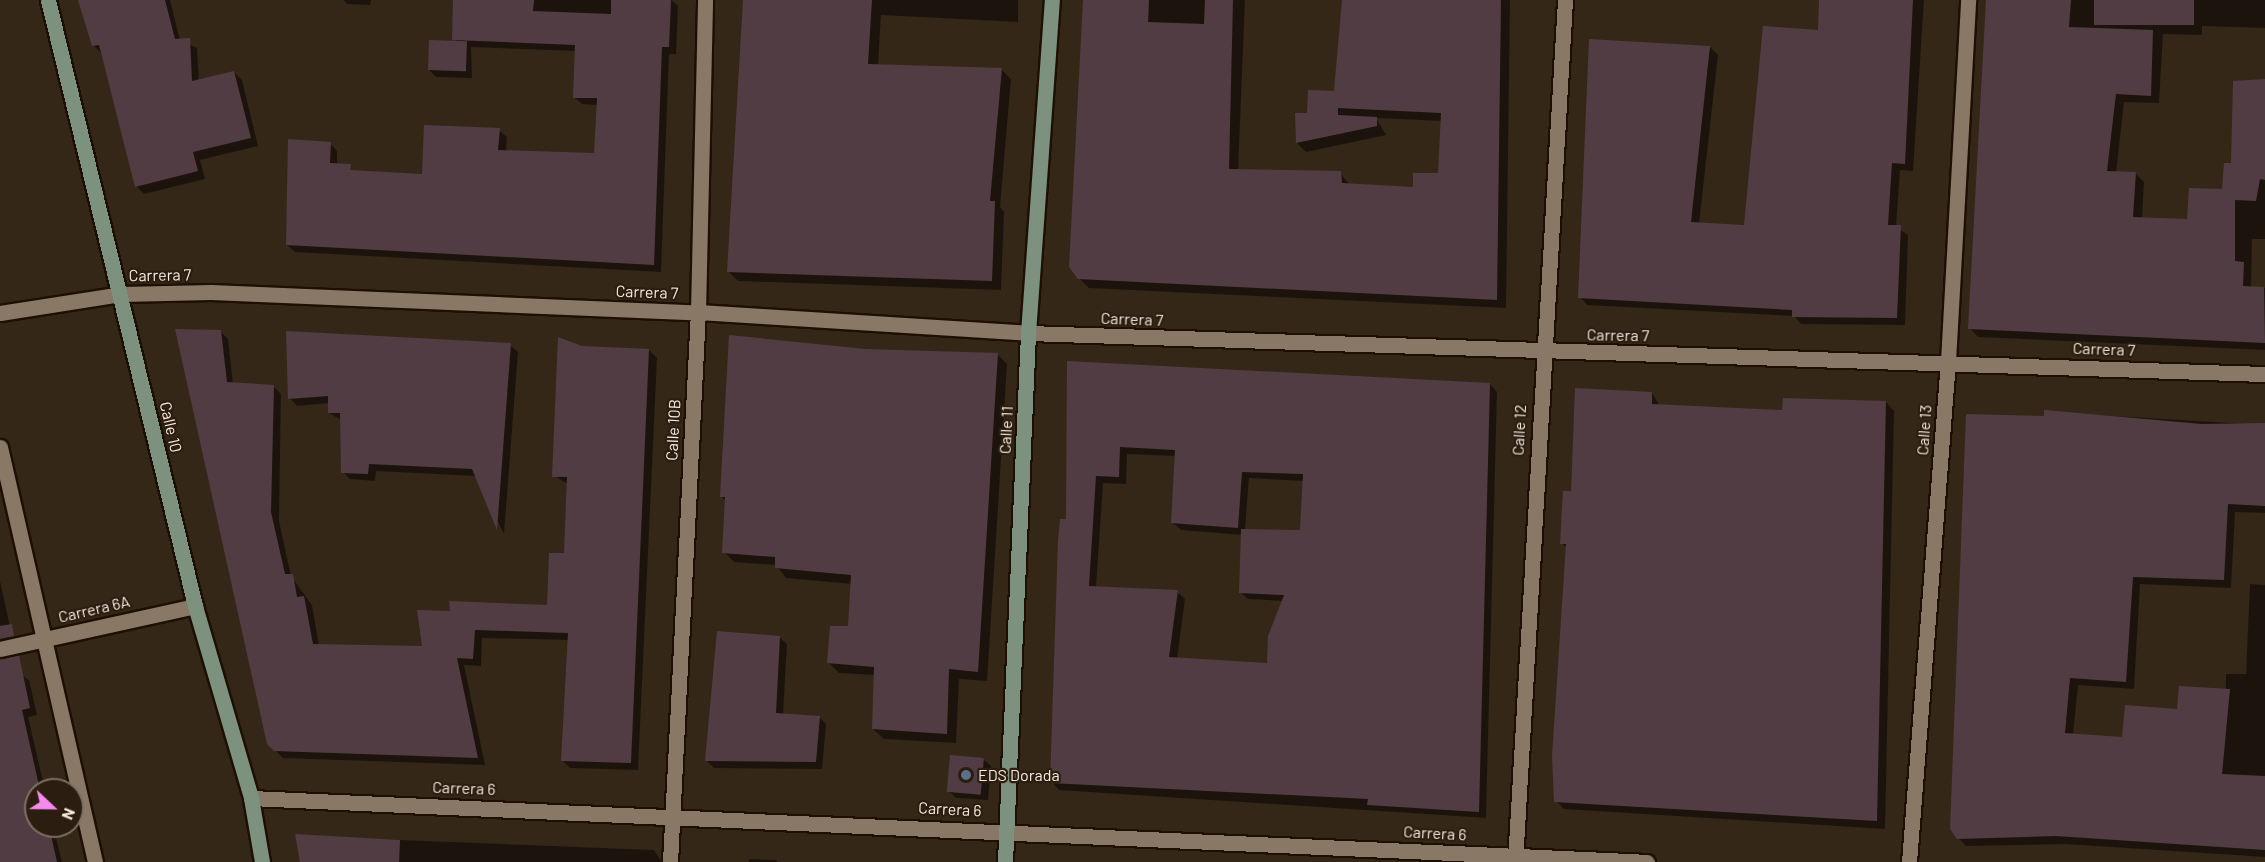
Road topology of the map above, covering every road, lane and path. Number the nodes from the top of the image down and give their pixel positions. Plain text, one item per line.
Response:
1 (48, 0) edge
2 (705, 0) edge
3 (1052, 0) edge
4 (1565, 0) edge
5 (1968, 0) edge
6 (121, 294) junction
7 (698, 312) junction
8 (0, 313) edge
9 (1028, 333) junction
10 (1542, 351) junction
11 (1948, 361) junction
12 (2265, 374) edge
13 (0, 447) edge
14 (195, 606) junction
15 (42, 640) junction
16 (0, 649) edge
17 (251, 798) junction
18 (671, 814) junction
19 (1007, 830) junction
20 (1515, 859) edge
21 (95, 862) edge
22 (262, 862) edge
23 (670, 862) edge
24 (1005, 862) edge
25 (1647, 862) edge
26 (1909, 862) edge

1 - 6 main road, Calle 10
2 - 7 street, Calle 10B
3 - 9 main road, Calle 11
4 - 10 street, Calle 12
5 - 11 street, Calle 13
6 - 7 street, Carrera 7
6 - 8 street, Carrera 7
6 - 14 main road, Calle 10
7 - 9 street, Carrera 7
7 - 18 street, Calle 10B
9 - 10 street, Carrera 7
9 - 19 main road, Calle 11
10 - 11 street, Carrera 7
10 - 20 street, Calle 12
11 - 12 street, Carrera 7
11 - 26 street, Calle 13
13 - 15 street
14 - 15 street, Carrera 6A
14 - 17 main road, Calle 10
15 - 16 street, Carrera 6A
15 - 21 street
17 - 18 street, Carrera 6
17 - 22 main road, Calle 10
18 - 19 street, Carrera 6
18 - 23 street, Calle 10B
19 - 20 street, Carrera 6
19 - 24 main road, Calle 11
20 - 25 street, Carrera 6

